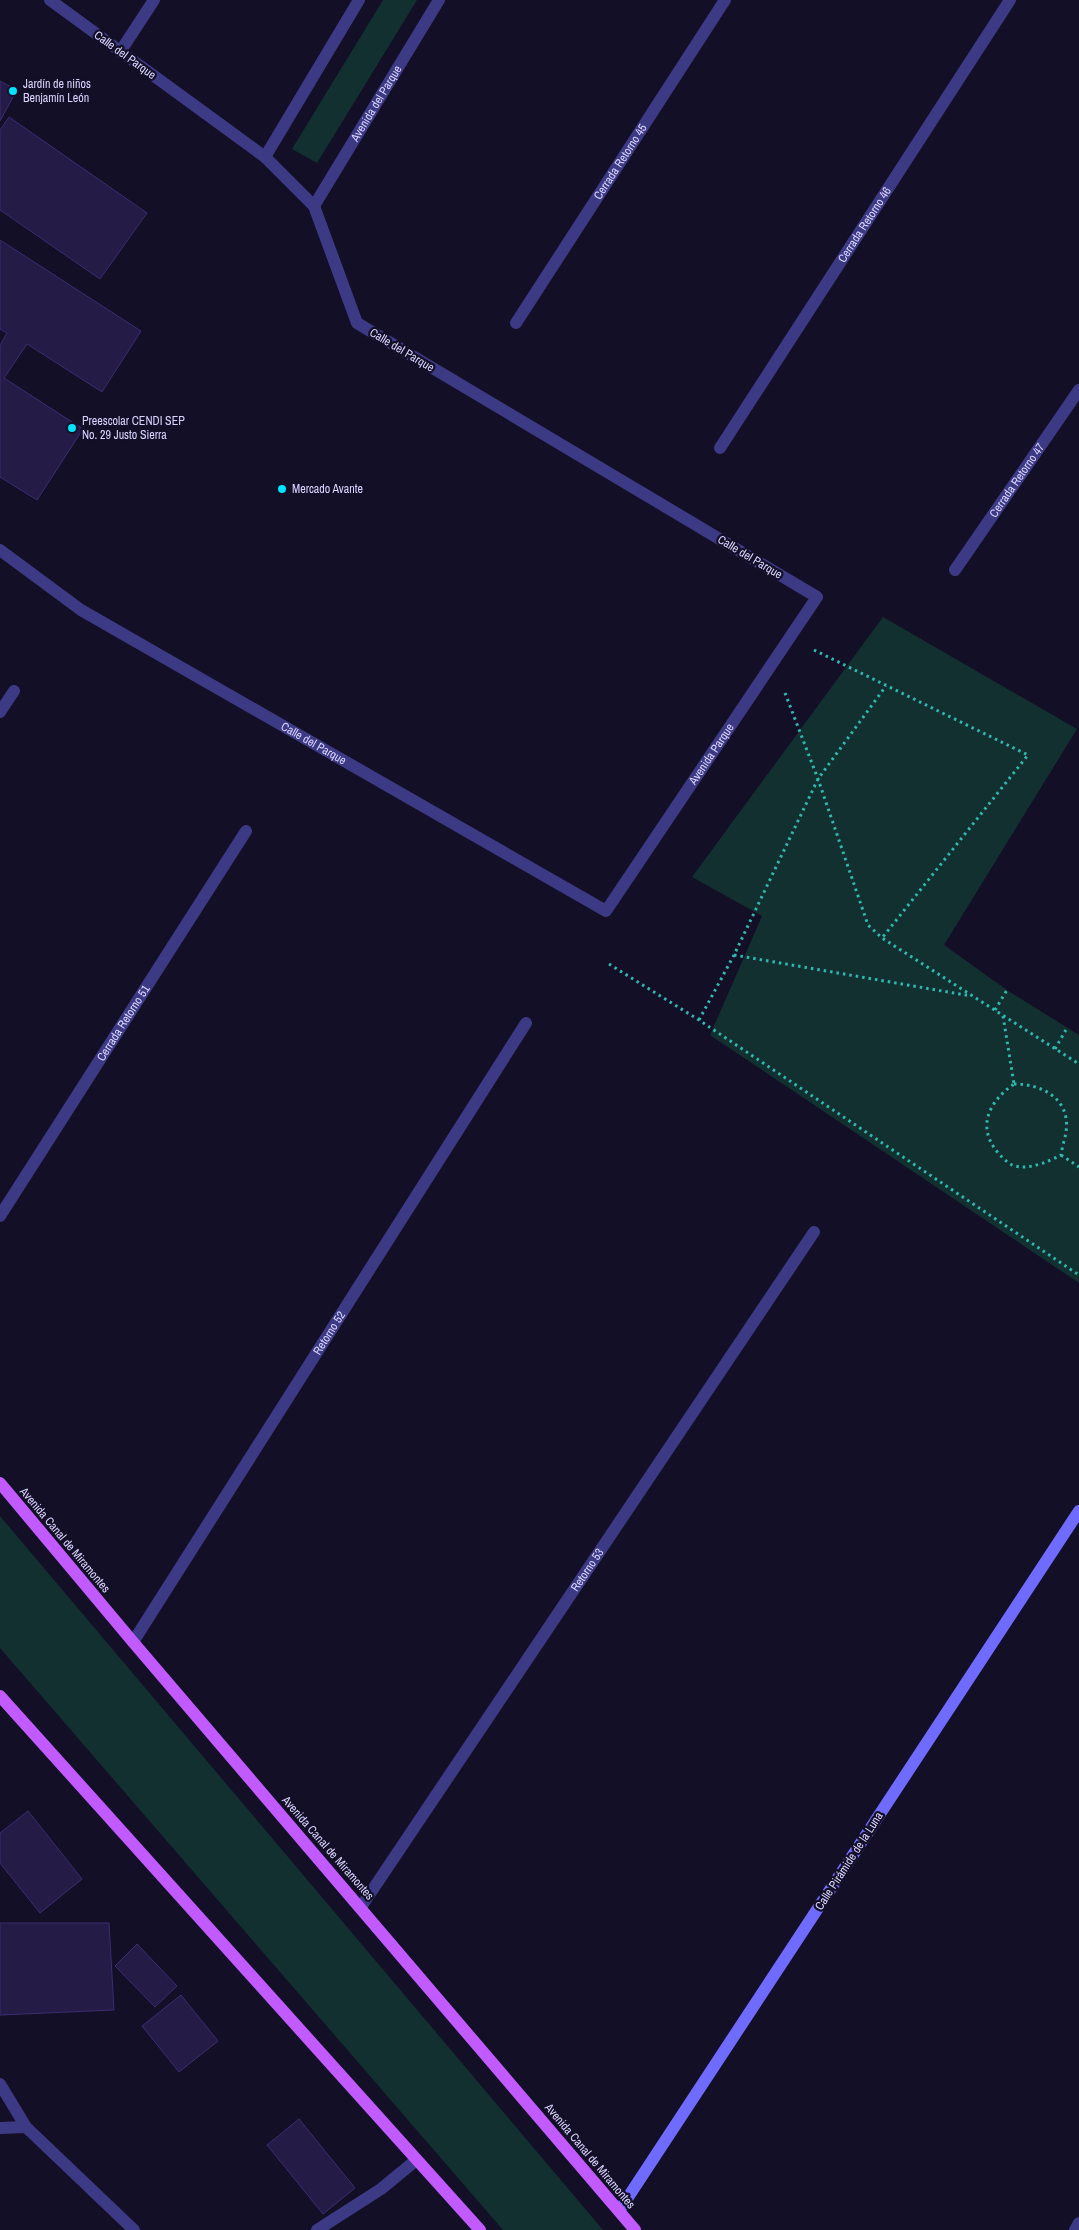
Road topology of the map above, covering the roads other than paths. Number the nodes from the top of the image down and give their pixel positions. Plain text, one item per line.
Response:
1 (50, 0) edge
2 (154, 0) edge
3 (359, 0) edge
4 (439, 0) edge
5 (725, 0) edge
6 (1010, 0) edge
7 (120, 52) junction
8 (265, 157) junction
9 (314, 206) junction
10 (516, 323) dead end
11 (1079, 390) edge
12 (720, 448) dead end
13 (0, 550) edge
14 (955, 570) dead end
15 (816, 597) joint
16 (14, 690) dead end
17 (0, 712) edge
18 (246, 831) dead end
19 (606, 911) joint
20 (526, 1023) dead end
21 (0, 1216) edge
22 (814, 1232) dead end
23 (0, 1483) edge
24 (1079, 1511) edge
25 (133, 1642) junction
26 (0, 1696) edge
27 (361, 1908) junction
28 (0, 2084) edge
29 (26, 2127) junction
30 (0, 2128) edge
31 (415, 2160) junction
32 (619, 2211) junction
33 (1079, 2223) edge
34 (134, 2230) edge
35 (318, 2230) edge
36 (480, 2230) edge
37 (635, 2230) edge
38 (1075, 2230) edge

1 - 7 street, Calle del Parque
2 - 7 street
3 - 8 street
4 - 9 street, Avenida del Parque
5 - 10 street, Cerrada Retorno 45
6 - 12 street, Cerrada Retorno 46
7 - 8 street, Calle del Parque
8 - 9 street, Calle del Parque
9 - 15 street, Calle del Parque
11 - 14 street, Cerrada Retorno 47
13 - 19 street, Calle del Parque
15 - 19 street, Avenida Parque
16 - 17 street
18 - 21 street, Cerrada Retorno 51
20 - 25 street, Retorno 52
22 - 27 street, Retorno 53
23 - 25 main road, Avenida Canal de Miramontes
24 - 32 street, Calle Pirámide de la Luna
25 - 27 main road, Avenida Canal de Miramontes
26 - 31 main road
27 - 32 main road, Avenida Canal de Miramontes
28 - 29 street
29 - 30 street
29 - 34 street
31 - 35 street
31 - 36 main road
32 - 37 main road, Avenida Canal de Miramontes
33 - 38 street

